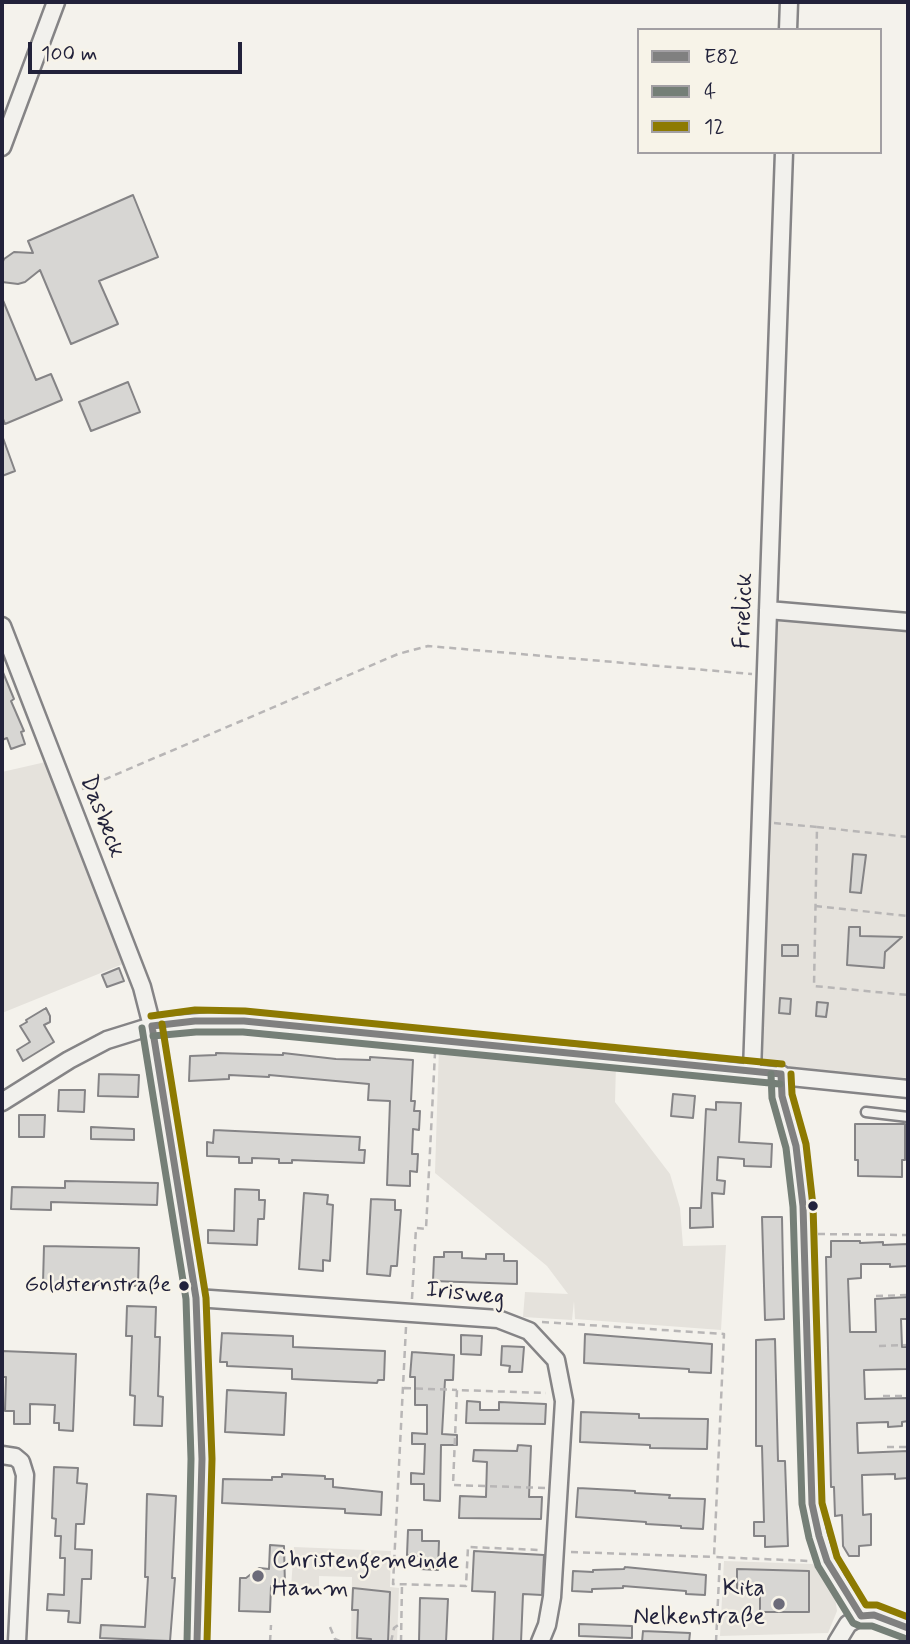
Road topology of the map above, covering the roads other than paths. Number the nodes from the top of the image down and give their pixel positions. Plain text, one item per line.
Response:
1 (56, 2) edge
2 (789, 2) edge
3 (788, 28) edge
4 (2, 147) edge
5 (784, 154) edge
6 (768, 610) junction
7 (908, 622) edge
8 (2, 625) edge
9 (152, 1026) junction
10 (752, 1071) junction
11 (781, 1074) junction
12 (908, 1088) edge
13 (2, 1102) edge
14 (866, 1112) dead end
15 (908, 1117) edge
16 (196, 1298) junction
17 (2, 1455) edge
18 (861, 1616) junction
19 (908, 1628) edge
20 (17, 1642) edge
21 (197, 1642) edge
22 (540, 1642) edge
23 (837, 1642) edge

1 - 4 street
2 - 3 street
5 - 6 street, Frielick
6 - 7 street
6 - 10 street, Frielick
8 - 9 street, Dasbeck
9 - 10 street
9 - 13 street
9 - 16 street
10 - 11 street
11 - 12 street
11 - 18 street
14 - 15 lane
16 - 21 street
16 - 22 street, Irisweg
17 - 20 street
18 - 19 street
18 - 23 street

